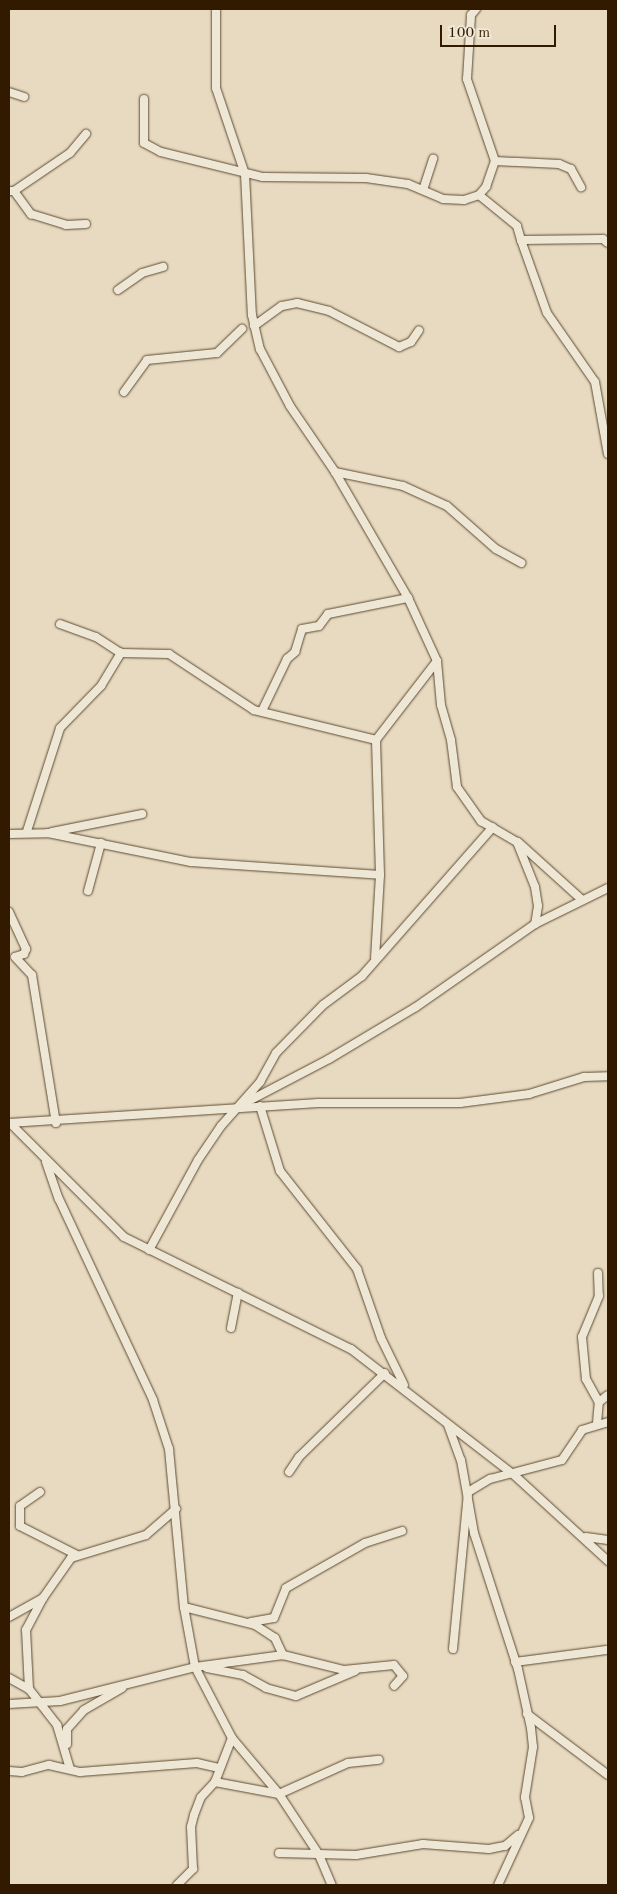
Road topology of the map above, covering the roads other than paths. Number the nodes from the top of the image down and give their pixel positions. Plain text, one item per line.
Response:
1 (216, 9) edge
2 (476, 9) edge
3 (9, 92) edge
4 (24, 97) dead end
5 (144, 99) dead end
6 (86, 134) dead end
7 (434, 159) dead end
8 (495, 161) junction
9 (245, 174) junction
10 (581, 187) dead end
11 (423, 190) junction
12 (12, 191) edge
13 (479, 195) junction
14 (86, 224) dead end
15 (521, 240) junction
16 (608, 243) edge
17 (163, 267) dead end
18 (118, 290) dead end
19 (254, 326) junction
20 (242, 330) dead end
21 (420, 330) dead end
22 (124, 392) dead end
23 (608, 454) edge
24 (335, 472) junction
25 (521, 563) dead end
26 (408, 598) junction
27 (60, 624) dead end
28 (121, 653) junction
29 (437, 662) junction
30 (262, 712) junction
31 (376, 740) junction
32 (142, 814) dead end
33 (493, 828) junction
34 (27, 832) junction
35 (48, 833) junction
36 (9, 834) edge
37 (517, 842) junction
38 (101, 843) junction
39 (380, 875) junction
40 (608, 888) edge
41 (88, 891) dead end
42 (581, 898) junction
43 (9, 912) edge
44 (535, 924) junction
45 (375, 958) junction
46 (608, 1076) edge
47 (239, 1106) junction
48 (260, 1106) junction
49 (56, 1122) junction
50 (9, 1123) edge
51 (46, 1161) junction
52 (149, 1250) junction
53 (598, 1273) dead end
54 (238, 1293) junction
55 (231, 1328) dead end
56 (385, 1373) junction
57 (405, 1387) junction
58 (608, 1395) edge
59 (599, 1402) junction
60 (608, 1422) edge
61 (448, 1424) junction
62 (597, 1424) junction
63 (289, 1472) dead end
64 (513, 1474) junction
65 (40, 1492) dead end
66 (468, 1492) junction
67 (176, 1509) junction
68 (402, 1531) dead end
69 (474, 1533) junction
70 (586, 1538) junction
71 (608, 1540) edge
72 (461, 1544) junction
73 (77, 1555) junction
74 (608, 1561) edge
75 (43, 1598) junction
76 (184, 1607) junction
77 (9, 1617) edge
78 (244, 1622) junction
79 (453, 1650) dead end
80 (606, 1650) dead end
81 (283, 1655) junction
82 (515, 1662) junction
83 (195, 1667) junction
84 (356, 1670) junction
85 (9, 1678) edge
86 (132, 1683) junction
87 (394, 1686) dead end
88 (29, 1689) junction
89 (41, 1702) junction
90 (9, 1704) edge
91 (526, 1713) junction
92 (232, 1738) junction
93 (67, 1748) junction
94 (379, 1760) dead end
95 (219, 1768) junction
96 (70, 1769) junction
97 (9, 1771) edge
98 (608, 1775) edge
99 (216, 1782) junction
100 (279, 1794) junction
101 (529, 1818) junction
102 (279, 1853) dead end
103 (319, 1855) junction
104 (177, 1885) edge
105 (332, 1885) edge
106 (498, 1885) edge

1 - 9 street
2 - 8 street
3 - 4 street
5 - 9 street
6 - 12 street
7 - 11 street
8 - 10 street
8 - 13 street
9 - 11 street
9 - 19 street
11 - 13 street
12 - 14 street
13 - 15 street
15 - 16 street
15 - 23 street
17 - 18 street
19 - 21 street
19 - 24 street
20 - 22 street
24 - 25 street
24 - 26 street
26 - 29 street
26 - 30 street
27 - 28 street
28 - 30 street
28 - 34 street
29 - 31 street
29 - 33 street
30 - 31 street
31 - 39 street
32 - 35 street
33 - 37 street
33 - 45 street
34 - 35 street
34 - 36 street
35 - 38 street
37 - 42 street
37 - 44 street
38 - 39 street
38 - 41 street
39 - 45 street
40 - 42 street
42 - 44 street
43 - 49 street
44 - 47 street
45 - 47 street
46 - 48 street
47 - 48 street
47 - 49 street
47 - 52 street
48 - 57 street
49 - 50 street
50 - 51 street
51 - 52 street
51 - 67 street
52 - 54 street
53 - 59 street
54 - 55 street
54 - 56 street
56 - 57 street
56 - 63 street
57 - 61 street
58 - 59 street
59 - 62 street
60 - 62 street
61 - 64 street
61 - 66 street
62 - 64 street
64 - 66 street
64 - 70 street
65 - 73 street
66 - 69 street
66 - 72 street
67 - 73 street
67 - 76 street
68 - 78 street
69 - 72 street
69 - 82 street
70 - 71 street
70 - 74 street
72 - 79 street
73 - 75 street
75 - 77 street
75 - 88 street
76 - 78 street
76 - 83 street
78 - 81 street
80 - 82 street
81 - 83 street
81 - 84 street
82 - 91 street
83 - 84 street
83 - 86 street
83 - 92 street
84 - 87 street
85 - 88 street
86 - 89 street
86 - 93 street
88 - 89 street
89 - 90 street
89 - 93 street
91 - 98 street
91 - 101 street
92 - 95 street
92 - 100 street
93 - 96 street
94 - 100 street
95 - 96 street
95 - 99 street
96 - 97 street
99 - 100 street
99 - 104 street
100 - 103 street
101 - 103 street
101 - 106 street
102 - 103 street
103 - 105 street

